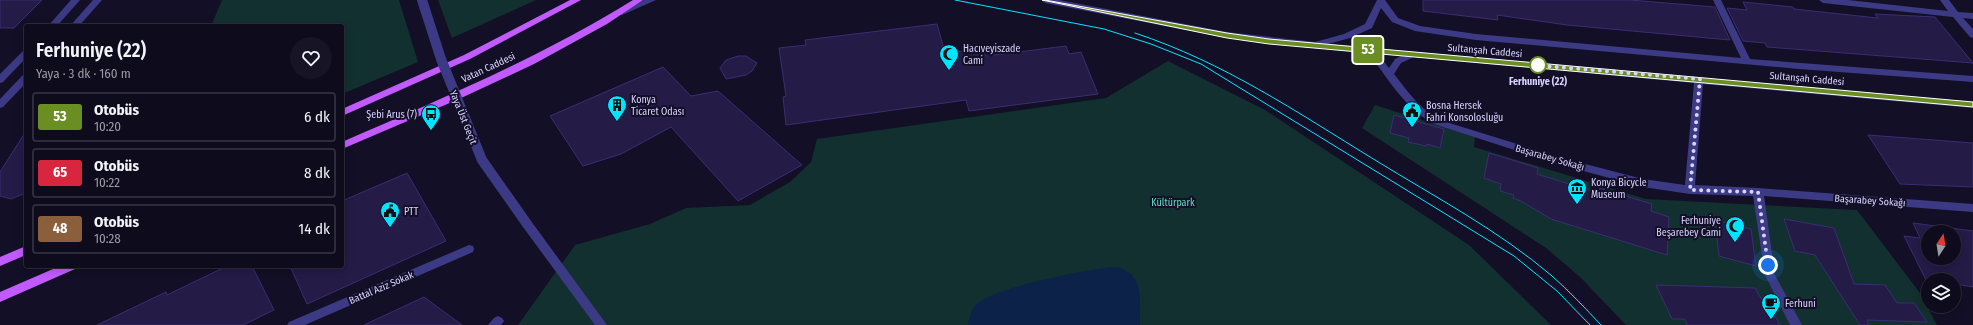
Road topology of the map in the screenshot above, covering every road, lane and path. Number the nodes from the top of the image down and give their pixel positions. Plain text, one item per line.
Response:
1 (76, 0) edge
2 (98, 0) edge
3 (422, 0) edge
4 (577, 0) edge
5 (639, 0) edge
6 (652, 0) edge
7 (1045, 0) edge
8 (1717, 0) edge
9 (1823, 0) edge
10 (1944, 0) edge
11 (1381, 1) edge
12 (619, 13) junction
13 (1956, 14) junction
14 (1973, 16) edge
15 (54, 24) edge
16 (76, 24) edge
17 (1973, 35) edge
18 (1312, 45) junction
19 (1368, 50) junction
20 (1411, 54) junction
21 (24, 55) edge
22 (1747, 61) junction
23 (1390, 73) junction
24 (24, 79) edge
25 (1700, 79) junction
26 (1973, 79) edge
27 (0, 80) edge
28 (0, 104) edge
29 (1973, 105) edge
30 (344, 112) edge
31 (344, 145) edge
32 (1690, 190) junction
33 (1758, 192) junction
34 (1973, 208) edge
35 (468, 249) dead end
36 (24, 251) edge
37 (0, 262) edge
38 (66, 268) edge
39 (0, 297) edge
40 (293, 325) edge
41 (601, 325) edge
42 (1796, 325) edge

1 - 15 street
2 - 16 street
3 - 41 street, Yaya Üst Geçit, bridge
4 - 30 main road, Vatan Caddesi
5 - 12 main road, Vatan Caddesi
6 - 12 street
7 - 18 street, Sultanşah Caddesi
8 - 22 street
9 - 13 street
10 - 13 street
11 - 18 street
11 - 22 street, Sultanşah Caddesi
12 - 31 main road, Vatan Caddesi
13 - 14 street
13 - 17 street
18 - 19 street, Sultanşah Caddesi
19 - 20 street, Sultanşah Caddesi
19 - 23 street, Başarabey Sokağı
20 - 23 street
20 - 25 street, Sultanşah Caddesi
21 - 27 street
22 - 26 street, Sultanşah Caddesi
23 - 32 street, Başarabey Sokağı
24 - 28 street
25 - 29 street, Sultanşah Caddesi
25 - 32 street
32 - 33 street, Başarabey Sokağı
33 - 34 street, Başarabey Sokağı
33 - 42 street
35 - 40 street, Battal Aziz Sokak
36 - 37 main road
38 - 39 main road

